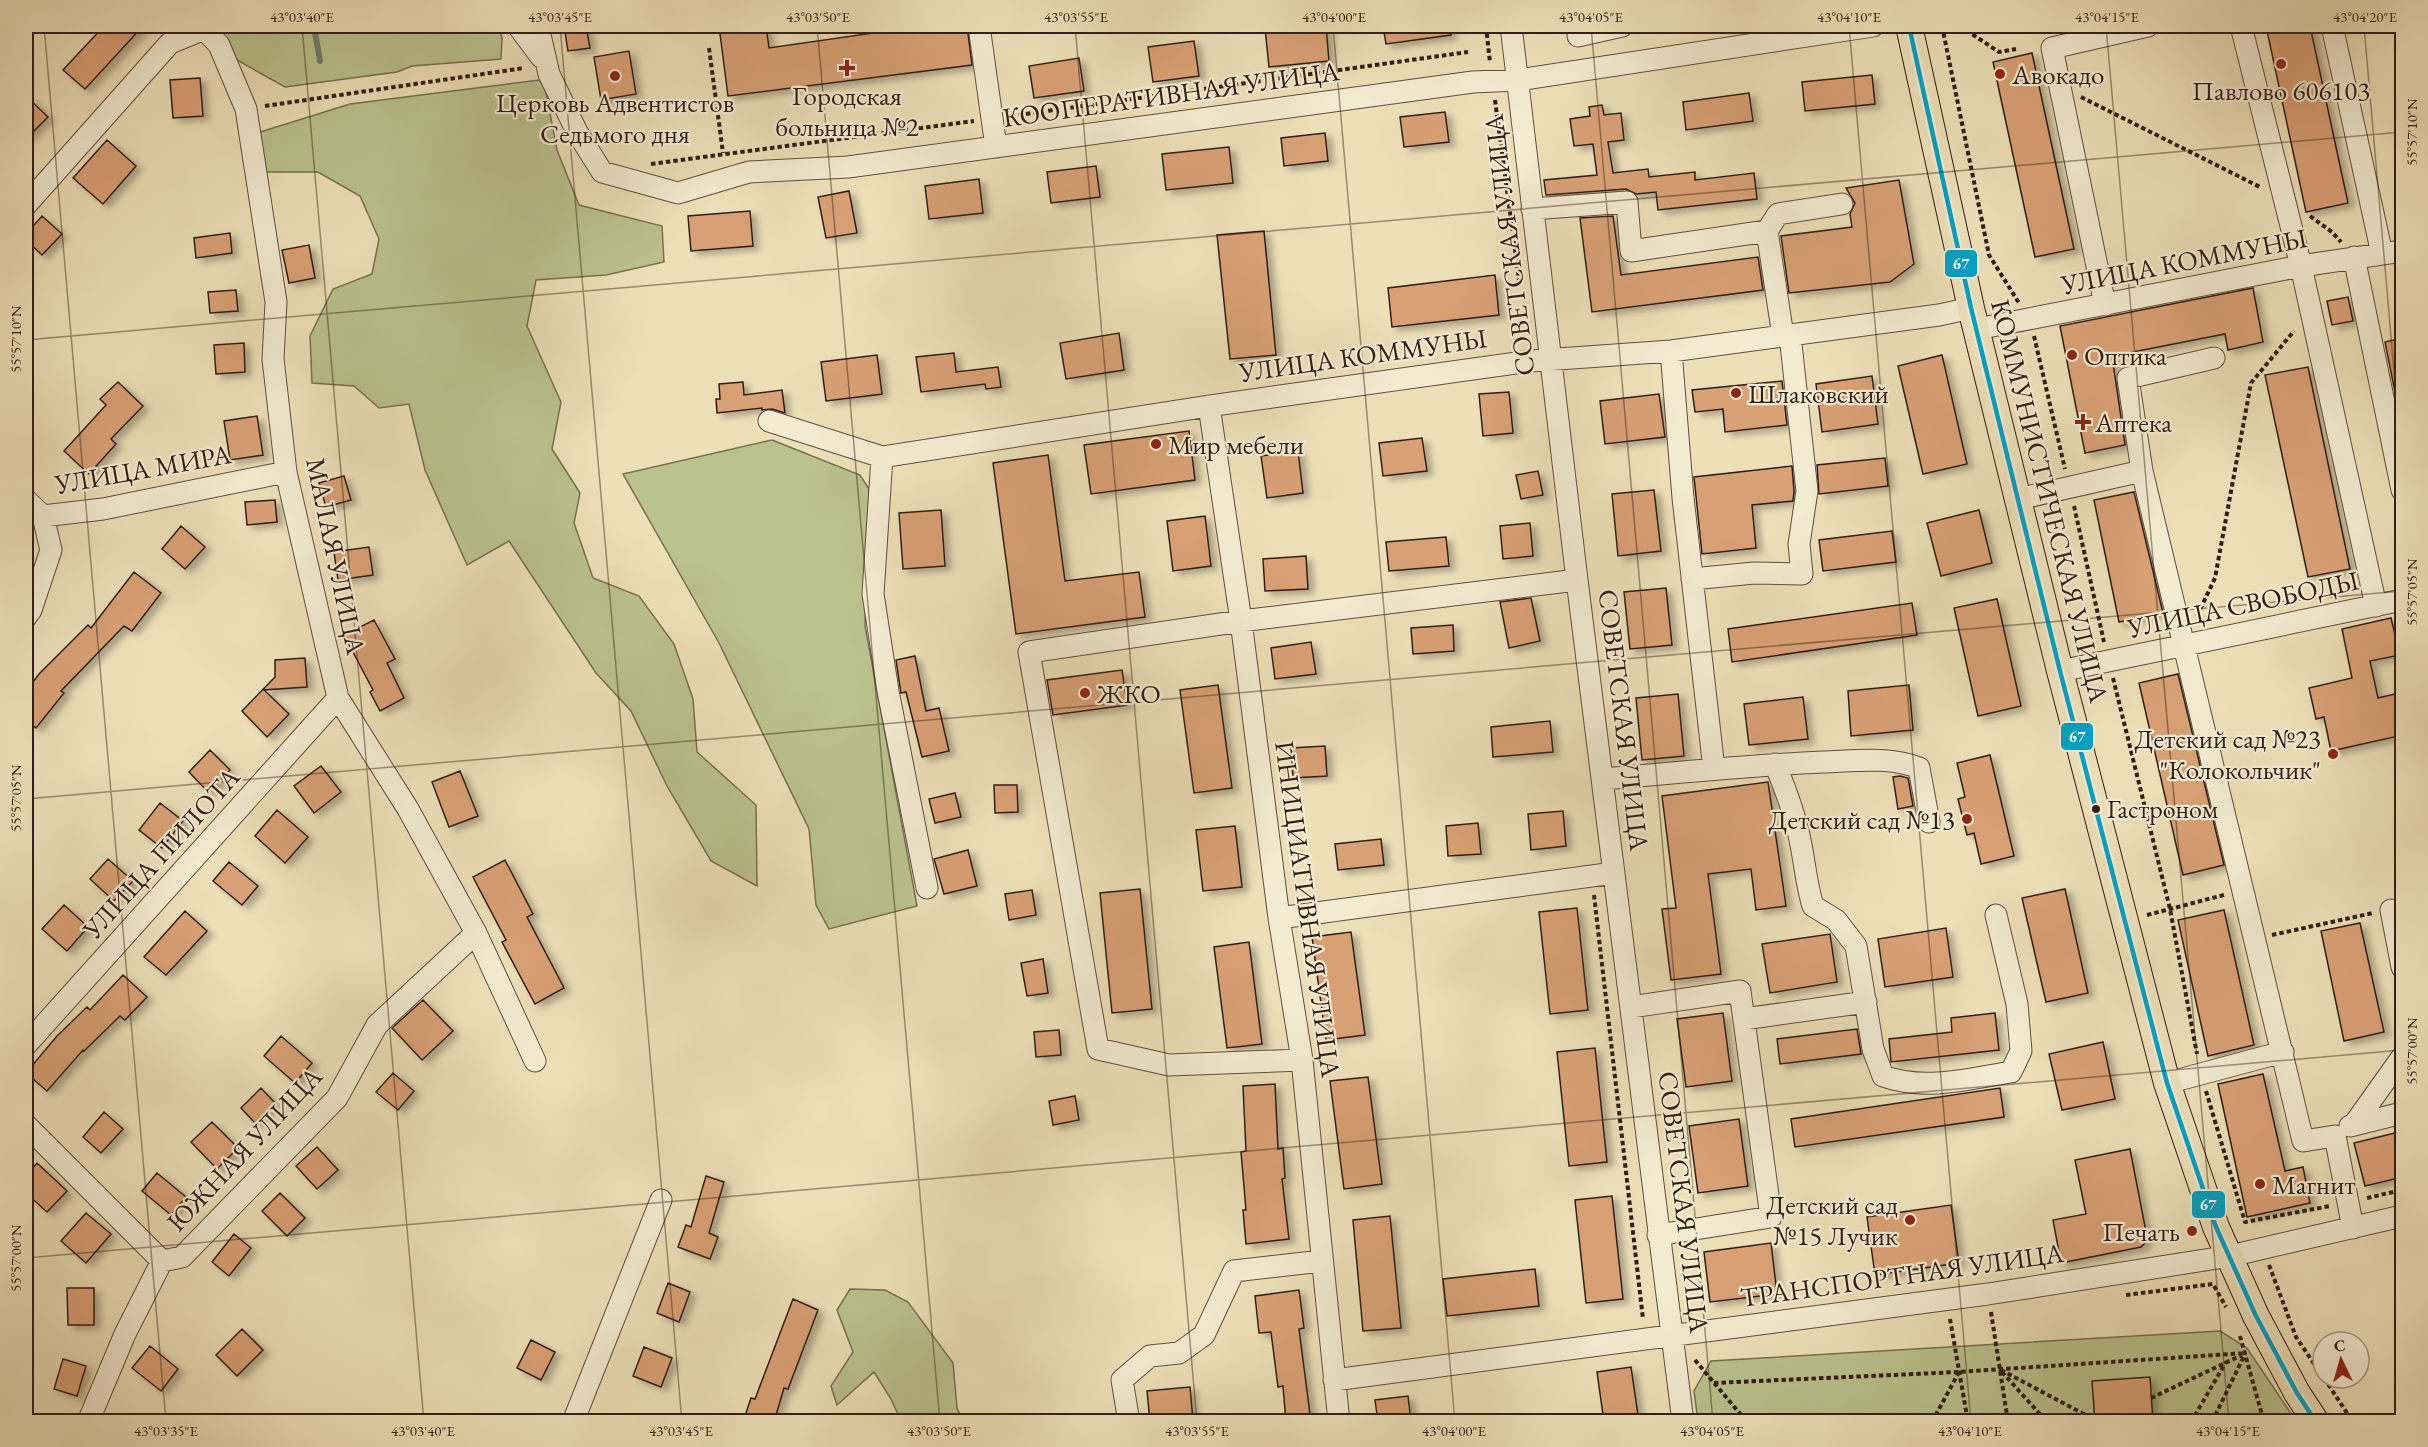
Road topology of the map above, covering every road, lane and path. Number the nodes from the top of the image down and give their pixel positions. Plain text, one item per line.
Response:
1 (518, 26) edge
2 (538, 26) edge
3 (979, 26) edge
4 (1511, 26) edge
5 (1622, 26) edge
6 (1873, 26) edge
7 (1909, 26) edge
8 (1942, 26) edge
9 (1960, 26) edge
10 (1975, 26) edge
11 (2148, 26) edge
12 (2241, 26) edge
13 (2332, 26) edge
14 (204, 27) edge
15 (1781, 32) edge
16 (1971, 33) junction
17 (1578, 36) dead end
18 (709, 48) dead end
19 (2016, 49) dead end
20 (1468, 52) dead end
21 (537, 65) junction
22 (1518, 80) junction
23 (2060, 86) junction
24 (246, 109) junction
25 (992, 118) junction
26 (996, 147) junction
27 (723, 153) junction
28 (649, 164) dead end
29 (2284, 199) junction
30 (1842, 204) dead end
31 (26, 205) edge
32 (1532, 209) junction
33 (1767, 231) junction
34 (2392, 253) edge
35 (2354, 257) junction
36 (2301, 266) junction
37 (2105, 305) junction
38 (2309, 311) junction
39 (1974, 318) junction
40 (2030, 320) junction
41 (1787, 335) junction
42 (1671, 351) junction
43 (1551, 358) junction
44 (2214, 358) dead end
45 (1209, 406) junction
46 (769, 421) dead end
47 (882, 457) junction
48 (2142, 471) junction
49 (286, 472) junction
50 (2070, 488) junction
51 (2403, 490) edge
52 (2018, 499) junction
53 (26, 500) edge
54 (43, 516) junction
55 (1577, 579) junction
56 (1692, 579) junction
57 (2403, 600) edge
58 (2376, 606) junction
59 (26, 617) edge
60 (1241, 621) junction
61 (2184, 645) junction
62 (2108, 661) junction
63 (2060, 671) junction
64 (338, 698) junction
65 (1775, 764) junction
66 (1714, 769) junction
67 (1602, 779) junction
68 (1929, 822) dead end
69 (1614, 873) junction
70 (927, 888) dead end
71 (2242, 891) junction
72 (2170, 909) junction
73 (2391, 910) joint
74 (1996, 915) dead end
75 (2147, 915) dead end
76 (1279, 918) junction
77 (476, 933) junction
78 (2254, 939) junction
79 (2403, 967) edge
80 (1866, 1002) junction
81 (1631, 1007) junction
82 (1744, 1019) junction
83 (26, 1045) edge
84 (2283, 1052) junction
85 (2403, 1057) edge
86 (1302, 1060) junction
87 (535, 1061) dead end
88 (2201, 1073) junction
89 (2167, 1083) junction
90 (2403, 1113) edge
91 (2355, 1124) junction
92 (26, 1125) edge
93 (2335, 1137) junction
94 (2403, 1190) edge
95 (661, 1200) dead end
96 (2348, 1202) junction
97 (2403, 1216) edge
98 (2353, 1228) junction
99 (1658, 1235) junction
100 (2230, 1256) junction
101 (162, 1261) junction
102 (1322, 1261) junction
103 (2269, 1263) dead end
104 (1988, 1294) junction
105 (1947, 1300) junction
106 (2239, 1333) dead end
107 (1673, 1334) junction
108 (2245, 1353) junction
109 (2311, 1360) edge
110 (2226, 1362) junction
111 (2000, 1369) junction
112 (1959, 1372) junction
113 (1334, 1380) junction
114 (1714, 1383) junction
115 (2331, 1390) edge
116 (2151, 1398) dead end
117 (2095, 1420) edge
118 (88, 1422) edge
119 (573, 1422) edge
120 (1129, 1422) edge
121 (1339, 1422) edge
122 (1683, 1422) edge
123 (1747, 1422) edge
124 (1932, 1422) edge
125 (1968, 1422) edge
126 (2008, 1422) edge
127 (2047, 1422) edge
128 (2191, 1422) edge
129 (2212, 1422) edge
130 (2264, 1422) edge
131 (2316, 1422) edge
132 (2353, 1422) edge

1 - 21 street
2 - 21 street
3 - 25 street
4 - 22 street, СОВЕТСКАЯ УЛИЦА
5 - 17 street
6 - 15 street, КООПЕРАТИВНАЯ УЛИЦА
7 - 39 main road, КОММУНИСТИЧЕСКАЯ УЛИЦА
8 - 40 path
9 - 16 path
10 - 16 path
11 - 23 street
12 - 29 street
13 - 34 street
14 - 24 street, МАЛАЯ УЛИЦА
14 - 31 street
15 - 22 street, КООПЕРАТИВНАЯ УЛИЦА
16 - 19 path
18 - 27 path
20 - 25 path
21 - 24 path
21 - 26 street, КООПЕРАТИВНАЯ УЛИЦА
22 - 26 street, КООПЕРАТИВНАЯ УЛИЦА
22 - 32 street, СОВЕТСКАЯ УЛИЦА
23 - 29 path
23 - 37 street
24 - 49 street, МАЛАЯ УЛИЦА
25 - 26 street
25 - 27 path
27 - 28 path
29 - 35 path
29 - 36 street
30 - 33 street
32 - 33 street
32 - 43 street, СОВЕТСКАЯ УЛИЦА
33 - 41 street
34 - 35 street, УЛИЦА КОММУНЫ
35 - 36 street, УЛИЦА КОММУНЫ
35 - 51 street
36 - 37 street, УЛИЦА КОММУНЫ
36 - 38 street
37 - 40 street, УЛИЦА КОММУНЫ
38 - 58 street
38 - 61 path
39 - 40 street, УЛИЦА КОММУНЫ
39 - 41 street, УЛИЦА КОММУНЫ
39 - 52 main road, КОММУНИСТИЧЕСКАЯ УЛИЦА
40 - 50 path
41 - 42 street, УЛИЦА КОММУНЫ
41 - 56 street
42 - 43 street, УЛИЦА КОММУНЫ
42 - 56 street
43 - 45 street, УЛИЦА КОММУНЫ
43 - 55 street, СОВЕТСКАЯ УЛИЦА
44 - 48 street
45 - 47 street, УЛИЦА КОММУНЫ
45 - 60 street, ИНИЦИАТИВНАЯ УЛИЦА
46 - 47 street, УЛИЦА КОММУНЫ
47 - 70 street
48 - 50 street
48 - 61 street
49 - 54 street, УЛИЦА МИРА
49 - 64 street, МАЛАЯ УЛИЦА
50 - 52 street
50 - 62 path
52 - 63 main road, КОММУНИСТИЧЕСКАЯ УЛИЦА
53 - 54 street
54 - 59 street, УЛИЦА МИРА
55 - 60 street
55 - 67 street, СОВЕТСКАЯ УЛИЦА
56 - 66 street
57 - 58 street, УЛИЦА СВОБОДЫ
58 - 61 street, УЛИЦА СВОБОДЫ
60 - 76 street, ИНИЦИАТИВНАЯ УЛИЦА
60 - 86 street
61 - 62 street, УЛИЦА СВОБОДЫ
61 - 71 street
62 - 63 street, УЛИЦА СВОБОДЫ
62 - 72 path
63 - 89 main road, КОММУНИСТИЧЕСКАЯ УЛИЦА
64 - 77 street, МАЛАЯ УЛИЦА
64 - 83 street, УЛИЦА ПИЛОТА
65 - 66 street
65 - 68 street
65 - 80 street
66 - 67 street
67 - 69 street, СОВЕТСКАЯ УЛИЦА
69 - 76 street
69 - 81 street, СОВЕТСКАЯ УЛИЦА
71 - 72 path
71 - 78 street
72 - 75 path
72 - 88 path
73 - 78 path
73 - 79 street
74 - 80 street
76 - 86 street, ИНИЦИАТИВНАЯ УЛИЦА
77 - 87 street, МАЛАЯ УЛИЦА
77 - 101 street, ЮЖНАЯ УЛИЦА
78 - 84 street
80 - 82 street
81 - 82 street
81 - 99 street, СОВЕТСКАЯ УЛИЦА
82 - 99 street
84 - 88 street
84 - 93 street
85 - 91 street
86 - 102 street, ИНИЦИАТИВНАЯ УЛИЦА
88 - 89 street
88 - 96 path
89 - 100 main road, КОММУНИСТИЧЕСКАЯ УЛИЦА
90 - 91 street
91 - 93 street
92 - 101 street
93 - 96 street
94 - 96 path
95 - 119 street
96 - 98 street
97 - 98 street, ТРАНСПОРТНАЯ УЛИЦА
98 - 100 street, ТРАНСПОРТНАЯ УЛИЦА
99 - 107 street, СОВЕТСКАЯ УЛИЦА
100 - 104 street, ТРАНСПОРТНАЯ УЛИЦА
100 - 131 main road, КОММУНИСТИЧЕСКАЯ УЛИЦА
101 - 118 street, ЮЖНАЯ УЛИЦА
102 - 113 street, ИНИЦИАТИВНАЯ УЛИЦА
102 - 120 street
103 - 109 path
104 - 105 street, ТРАНСПОРТНАЯ УЛИЦА
104 - 111 path
105 - 107 street, ТРАНСПОРТНАЯ УЛИЦА
105 - 112 path
106 - 108 path
107 - 113 street, ТРАНСПОРТНАЯ УЛИЦА
107 - 114 path
107 - 122 street, СОВЕТСКАЯ УЛИЦА
108 - 110 path
108 - 111 path
108 - 129 path
108 - 130 path
110 - 116 path
110 - 128 path
111 - 112 path
111 - 117 path
111 - 126 path
111 - 127 path
112 - 114 path
112 - 124 path
112 - 125 path
113 - 121 street, ИНИЦИАТИВНАЯ УЛИЦА
114 - 123 path
115 - 132 path

